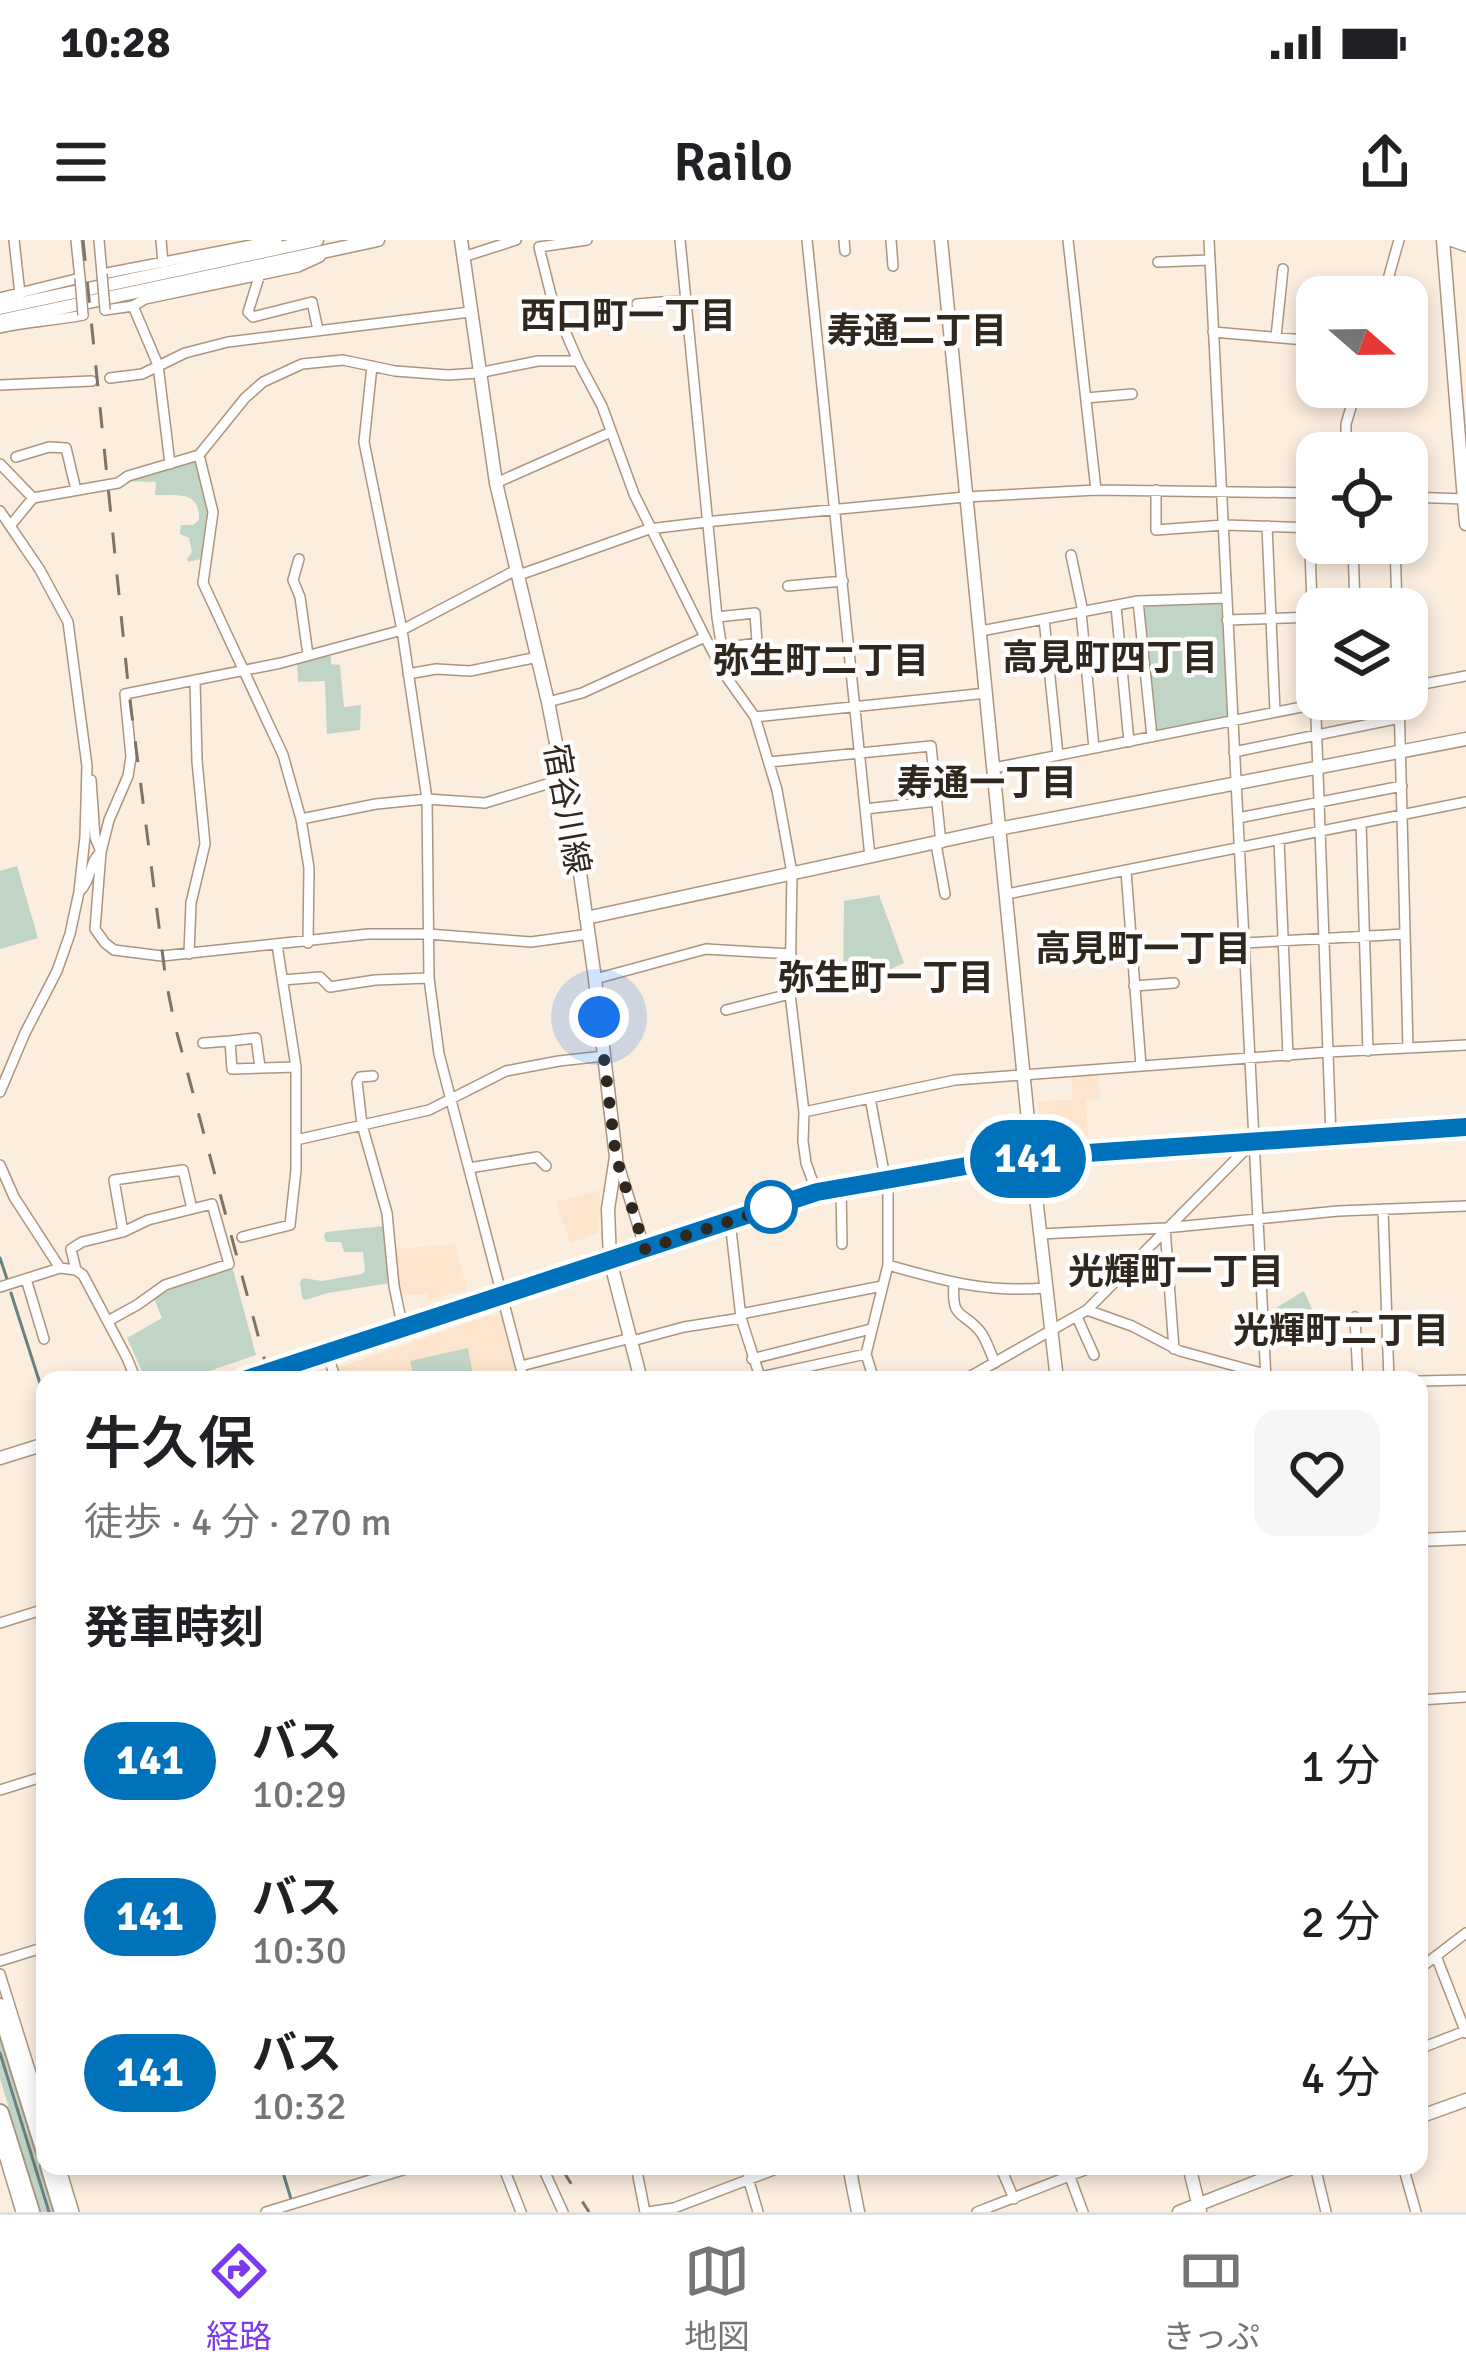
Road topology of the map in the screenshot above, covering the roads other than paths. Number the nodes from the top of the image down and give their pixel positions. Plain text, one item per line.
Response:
1 (14, 240) edge
2 (76, 240) edge
3 (99, 240) edge
4 (161, 240) edge
5 (277, 240) edge
6 (317, 240) edge
7 (378, 240) edge
8 (460, 240) edge
9 (516, 240) edge
10 (587, 240) edge
11 (680, 240) edge
12 (807, 240) edge
13 (891, 240) edge
14 (941, 240) edge
15 (1068, 240) edge
16 (1209, 240) edge
17 (1399, 240) edge
18 (1448, 240) edge
19 (225, 244) edge
20 (538, 244) edge
21 (1466, 245) edge
22 (335, 250) junction
23 (463, 256) junction
24 (1210, 260) junction
25 (163, 262) junction
26 (1158, 262) dead end
27 (893, 266) dead end
28 (1283, 268) dead end
29 (102, 274) junction
30 (260, 274) junction
31 (1389, 276) edge
32 (80, 278) junction
33 (20, 294) junction
34 (0, 298) edge
35 (686, 300) junction
36 (637, 304) dead end
37 (133, 306) junction
38 (0, 308) edge
39 (470, 312) junction
40 (0, 324) edge
41 (318, 330) junction
42 (1214, 332) junction
43 (1276, 337) junction
44 (1296, 339) edge
45 (578, 361) junction
46 (158, 364) junction
47 (372, 366) junction
48 (478, 373) junction
49 (110, 378) dead end
50 (92, 381) dead end
51 (0, 385) edge
52 (1132, 394) dead end
53 (1086, 398) junction
54 (1462, 407) edge
55 (610, 432) junction
56 (199, 455) junction
57 (16, 457) dead end
58 (0, 464) edge
59 (170, 464) junction
60 (1464, 464) edge
61 (496, 483) junction
62 (76, 490) junction
63 (1096, 490) junction
64 (1156, 490) junction
65 (1221, 490) junction
66 (1296, 492) edge
67 (965, 496) junction
68 (1428, 498) edge
69 (33, 499) junction
70 (1466, 499) edge
71 (835, 509) junction
72 (0, 511) edge
73 (707, 522) junction
74 (1466, 524) edge
75 (1224, 525) junction
76 (10, 526) junction
77 (1267, 526) junction
78 (1296, 527) edge
79 (650, 529) junction
80 (1071, 556) dead end
81 (299, 560) dead end
82 (519, 572) junction
83 (843, 581) junction
84 (788, 586) dead end
85 (1227, 598) junction
86 (1138, 601) junction
87 (1116, 606) junction
88 (1082, 612) junction
89 (717, 617) junction
90 (1296, 618) edge
91 (1271, 619) junction
92 (1044, 620) junction
93 (1227, 620) junction
94 (402, 630) junction
95 (981, 631) junction
96 (705, 637) junction
97 (723, 648) junction
98 (308, 655) junction
99 (538, 657) junction
100 (244, 669) junction
101 (408, 674) junction
102 (725, 675) junction
103 (1466, 676) edge
104 (195, 680) junction
105 (1428, 683) edge
106 (987, 693) junction
107 (548, 702) junction
108 (856, 707) junction
109 (1296, 708) edge
110 (1275, 712) junction
111 (755, 717) junction
112 (1317, 720) edge
113 (1390, 720) edge
114 (1400, 720) edge
115 (1233, 721) junction
116 (1318, 735) junction
117 (1152, 737) junction
118 (1466, 739) edge
119 (1129, 742) junction
120 (1094, 748) junction
121 (1401, 751) junction
122 (1234, 752) junction
123 (860, 753) junction
124 (1058, 755) junction
125 (769, 762) junction
126 (87, 766) junction
127 (994, 768) junction
128 (1319, 768) junction
129 (562, 779) junction
130 (1235, 784) junction
131 (1402, 786) junction
132 (428, 799) junction
133 (937, 801) junction
134 (1466, 802) edge
135 (1319, 803) junction
136 (866, 809) junction
137 (1403, 815) junction
138 (1238, 818) junction
139 (301, 819) junction
140 (1360, 823) junction
141 (999, 829) junction
142 (1320, 831) junction
143 (1279, 840) junction
144 (939, 843) junction
145 (1239, 848) junction
146 (101, 852) junction
147 (870, 857) junction
148 (792, 872) junction
149 (1126, 872) junction
150 (80, 892) junction
151 (945, 894) dead end
152 (1007, 894) junction
153 (586, 918) junction
154 (428, 934) junction
155 (589, 934) junction
156 (1405, 934) junction
157 (1364, 936) junction
158 (1324, 938) junction
159 (1284, 940) junction
160 (308, 943) junction
161 (1244, 943) junction
162 (278, 945) junction
163 (188, 954) junction
164 (791, 954) junction
165 (429, 978) junction
166 (595, 979) junction
167 (283, 980) junction
168 (1174, 983) dead end
169 (1134, 986) junction
170 (790, 994) junction
171 (727, 1010) dead end
172 (230, 1041) junction
173 (203, 1042) dead end
174 (1466, 1045) edge
175 (1408, 1048) junction
176 (1368, 1051) junction
177 (1328, 1052) junction
178 (604, 1056) junction
179 (1288, 1056) junction
180 (1250, 1059) junction
181 (1142, 1066) junction
182 (260, 1067) junction
183 (296, 1067) junction
184 (1025, 1074) junction
185 (374, 1076) dead end
186 (0, 1092) edge
187 (451, 1098) junction
188 (870, 1098) junction
189 (804, 1112) junction
190 (362, 1125) junction
191 (1466, 1127) edge
192 (1331, 1137) junction
193 (296, 1140) junction
194 (1253, 1142) junction
195 (616, 1157) junction
196 (1031, 1158) junction
197 (0, 1165) edge
198 (546, 1166) dead end
199 (469, 1168) junction
200 (886, 1179) junction
201 (841, 1188) junction
202 (817, 1192) junction
203 (1466, 1206) edge
204 (191, 1209) junction
205 (1383, 1209) junction
206 (1257, 1220) junction
207 (730, 1221) junction
208 (1166, 1228) junction
209 (123, 1232) junction
210 (1040, 1234) junction
211 (242, 1237) dead end
212 (842, 1244) dead end
213 (645, 1249) junction
214 (610, 1260) junction
215 (888, 1265) junction
216 (60, 1268) junction
217 (76, 1270) junction
218 (26, 1279) junction
219 (954, 1283) junction
220 (882, 1286) junction
221 (0, 1287) edge
222 (1046, 1288) junction
223 (504, 1295) junction
224 (1082, 1314) junction
225 (741, 1316) junction
226 (1355, 1317) dead end
227 (108, 1321) junction
228 (403, 1329) junction
229 (871, 1329) junction
230 (1051, 1331) junction
231 (632, 1339) junction
232 (44, 1340) dead end
233 (1174, 1349) junction
234 (866, 1354) junction
235 (1094, 1355) dead end
236 (752, 1358) junction
237 (994, 1363) junction
238 (331, 1365) dead end
239 (521, 1366) junction
240 (132, 1371) edge
241 (272, 1371) edge
242 (333, 1371) edge
243 (522, 1371) edge
244 (638, 1371) edge
245 (757, 1371) edge
246 (794, 1371) edge
247 (871, 1371) edge
248 (981, 1371) edge
249 (1056, 1371) edge
250 (1246, 1371) edge
251 (1265, 1371) edge
252 (1358, 1371) edge
253 (1389, 1371) edge
254 (1466, 1380) edge
255 (1428, 1381) edge
256 (36, 1447) edge
257 (0, 1458) edge
258 (1466, 1538) edge
259 (1428, 1540) edge
260 (36, 1612) edge
261 (0, 1623) edge
262 (1466, 1696) edge
263 (1428, 1699) edge
264 (36, 1779) edge
265 (0, 1790) edge
266 (1466, 1933) edge
267 (36, 1950) edge
268 (1436, 1956) junction
269 (0, 1961) edge
270 (1428, 1962) edge
271 (0, 1974) edge
272 (0, 2007) edge
273 (1466, 2032) edge
274 (1428, 2046) edge
275 (36, 2089) edge
276 (1466, 2100) edge
277 (0, 2113) edge
278 (1428, 2114) edge
279 (36, 2123) edge
280 (0, 2142) edge
281 (52, 2175) edge
282 (63, 2175) edge
283 (387, 2175) edge
284 (507, 2175) edge
285 (546, 2175) edge
286 (638, 2175) edge
287 (757, 2175) edge
288 (851, 2175) edge
289 (1004, 2175) edge
290 (1075, 2175) edge
291 (1191, 2175) edge
292 (1276, 2175) edge
293 (1317, 2175) edge
294 (1405, 2175) edge
295 (1070, 2177) junction
296 (748, 2178) junction
297 (1014, 2200) junction
298 (1199, 2208) edge
299 (21, 2212) edge
300 (31, 2212) edge
301 (64, 2212) edge
302 (74, 2212) edge
303 (266, 2212) edge
304 (521, 2212) edge
305 (563, 2212) edge
306 (646, 2212) edge
307 (758, 2212) edge
308 (858, 2212) edge
309 (976, 2212) edge
310 (1083, 2212) edge
311 (1179, 2212) edge
312 (1326, 2212) edge
313 (1416, 2212) edge

1 - 33 street
2 - 32 street
3 - 29 street
4 - 25 street
5 - 19 street
6 - 38 street
7 - 22 street
8 - 23 street, 宿谷川線
9 - 23 street
10 - 20 street
11 - 35 street
12 - 71 street
13 - 27 street
14 - 67 street
15 - 53 street
16 - 24 street
17 - 31 street
18 - 21 street
18 - 54 street
19 - 25 street
20 - 45 street
22 - 30 street
22 - 40 street
23 - 39 street, 宿谷川線
24 - 26 street
24 - 42 street
25 - 29 street
28 - 43 street
29 - 37 street, bridge
30 - 37 street
30 - 41 street
32 - 33 street
32 - 40 street, bridge
33 - 34 street
35 - 36 street
35 - 73 street
37 - 46 street
39 - 41 street
39 - 48 street, 宿谷川線
41 - 46 street
42 - 43 street
42 - 65 street
43 - 44 street
45 - 48 street
45 - 55 street
46 - 49 street
46 - 59 street
47 - 48 street
47 - 56 street
47 - 94 street
48 - 61 street, 宿谷川線
50 - 51 street
52 - 53 street
53 - 63 street
54 - 60 street
55 - 61 street
55 - 79 street
56 - 59 street
56 - 100 street
57 - 62 street
58 - 69 street
59 - 62 street
60 - 70 street
61 - 82 street, 宿谷川線
62 - 69 street
63 - 64 street
63 - 67 street
64 - 65 street
64 - 75 street
65 - 66 street
65 - 75 street
67 - 71 street
67 - 95 street
68 - 70 street
69 - 76 street
70 - 74 street
71 - 73 street
71 - 83 street
72 - 76 street
73 - 79 street
73 - 89 street
75 - 77 street
75 - 85 street
76 - 126 street
77 - 78 street
77 - 91 street
79 - 82 street
79 - 96 street
80 - 88 street
81 - 98 street
82 - 94 street
82 - 99 street, 宿谷川線
83 - 84 street
83 - 108 street
85 - 86 street
85 - 93 street
86 - 87 street
86 - 117 street
87 - 88 street
87 - 119 street
88 - 92 street
88 - 120 street
89 - 97 street
89 - 97 street
90 - 91 street
91 - 93 street
91 - 110 street
92 - 95 street
92 - 124 street
93 - 115 street
94 - 98 street
94 - 101 street
95 - 106 street
96 - 102 street
96 - 107 street
97 - 102 street
98 - 100 street
99 - 101 street
99 - 107 street, 宿谷川線
100 - 104 street
100 - 139 street
101 - 132 street
102 - 111 street
103 - 105 street
104 - 146 street
104 - 163 street
106 - 108 street
106 - 127 street
107 - 129 street, 宿谷川線
108 - 111 street
108 - 123 street
109 - 110 street
110 - 115 street
111 - 125 street
112 - 116 street
113 - 116 street
114 - 121 street
115 - 117 street
115 - 122 street
116 - 122 street
116 - 128 street
117 - 119 street
118 - 121 street
119 - 120 street
120 - 124 street
121 - 128 street
121 - 131 street
122 - 130 street
123 - 125 street
123 - 133 street
123 - 136 street
124 - 127 street
125 - 148 street
126 - 146 street
126 - 150 street
127 - 141 street
128 - 130 street
128 - 135 street
129 - 132 street
129 - 153 street, 宿谷川線
130 - 138 street
130 - 141 street
131 - 135 street
131 - 137 street
132 - 139 street
132 - 154 street
133 - 136 street
133 - 144 street
134 - 137 street
135 - 138 street
135 - 142 street
136 - 147 street
137 - 140 street
137 - 156 street
138 - 145 street
139 - 160 street
140 - 142 street
140 - 157 street
141 - 144 street
141 - 152 street
142 - 143 street
142 - 158 street
143 - 145 street
143 - 159 street
144 - 147 street
144 - 151 street
145 - 149 street
145 - 161 street
146 - 150 street
146 - 163 street
147 - 148 street
148 - 153 street
148 - 164 street
149 - 152 street
149 - 169 street
150 - 186 street
152 - 184 street
153 - 155 street, 宿谷川線
154 - 155 street
154 - 160 street
154 - 165 street
155 - 166 street, 宿谷川線
156 - 157 street
156 - 175 street
157 - 158 street
157 - 176 street
158 - 159 street
158 - 177 street
159 - 161 street
159 - 179 street
160 - 162 street
161 - 180 street
162 - 163 street
162 - 167 street
164 - 166 street
164 - 170 street
165 - 167 street
165 - 187 street
166 - 178 street, 宿谷川線
167 - 183 street
168 - 169 street
169 - 181 street
170 - 171 street
170 - 189 street
172 - 173 street
172 - 182 street
172 - 182 street
174 - 175 street
175 - 176 street
176 - 177 street
177 - 179 street
177 - 192 street
178 - 187 street
178 - 195 street, 宿谷川線
179 - 180 street
180 - 181 street
180 - 194 street
181 - 184 street
182 - 183 street
183 - 193 street
184 - 188 street
184 - 196 street
185 - 190 street
187 - 190 street
187 - 199 street
188 - 189 street
188 - 200 street
189 - 202 street
190 - 193 street
190 - 228 street
191 - 192 street
192 - 194 street
193 - 211 street
194 - 196 street
194 - 206 street
194 - 208 street
195 - 213 street
195 - 214 street, 宿谷川線
196 - 200 street
196 - 210 street
197 - 216 street
198 - 199 street
199 - 223 street
200 - 201 street
200 - 215 street
201 - 202 street
201 - 212 street
202 - 207 street
203 - 205 street
204 - 209 street
204 - 209 street
204 - 227 street
205 - 206 street
205 - 253 street
206 - 208 street
206 - 251 street
207 - 213 street
207 - 225 street
208 - 210 street
208 - 224 street
208 - 233 street
209 - 217 street
210 - 222 street
213 - 214 street
214 - 223 street
214 - 231 street, 宿谷川線
215 - 219 street
215 - 220 street
216 - 217 street
216 - 218 street
217 - 227 street
218 - 221 street
218 - 232 street
219 - 222 street
219 - 237 street
220 - 225 street
220 - 229 street
222 - 230 street
223 - 228 street
223 - 239 street
224 - 230 street
224 - 233 street
224 - 235 street
225 - 231 street
225 - 236 street
226 - 252 street
227 - 240 street
228 - 241 street
229 - 234 street
229 - 236 street
230 - 237 street
230 - 249 street
231 - 239 street
231 - 244 street, 宿谷川線
233 - 250 street
234 - 246 street
234 - 247 street
236 - 245 street
237 - 248 street
238 - 242 street
239 - 243 street
254 - 255 street
256 - 257 street
258 - 259 street
260 - 261 street
262 - 263 street
264 - 265 street
266 - 268 street
267 - 269 street
268 - 270 street
268 - 273 street
271 - 275 street
272 - 279 highway
273 - 274 street
276 - 278 street
277 - 300 highway
280 - 299 street
281 - 301 highway
282 - 302 street
283 - 303 street
284 - 304 street
285 - 305 street
286 - 306 street
287 - 296 street
288 - 308 street
289 - 297 street
290 - 295 street
291 - 298 street
292 - 298 street
293 - 312 street
294 - 313 street
295 - 297 street
295 - 310 street
296 - 306 street
296 - 307 street
297 - 309 street
298 - 311 street

